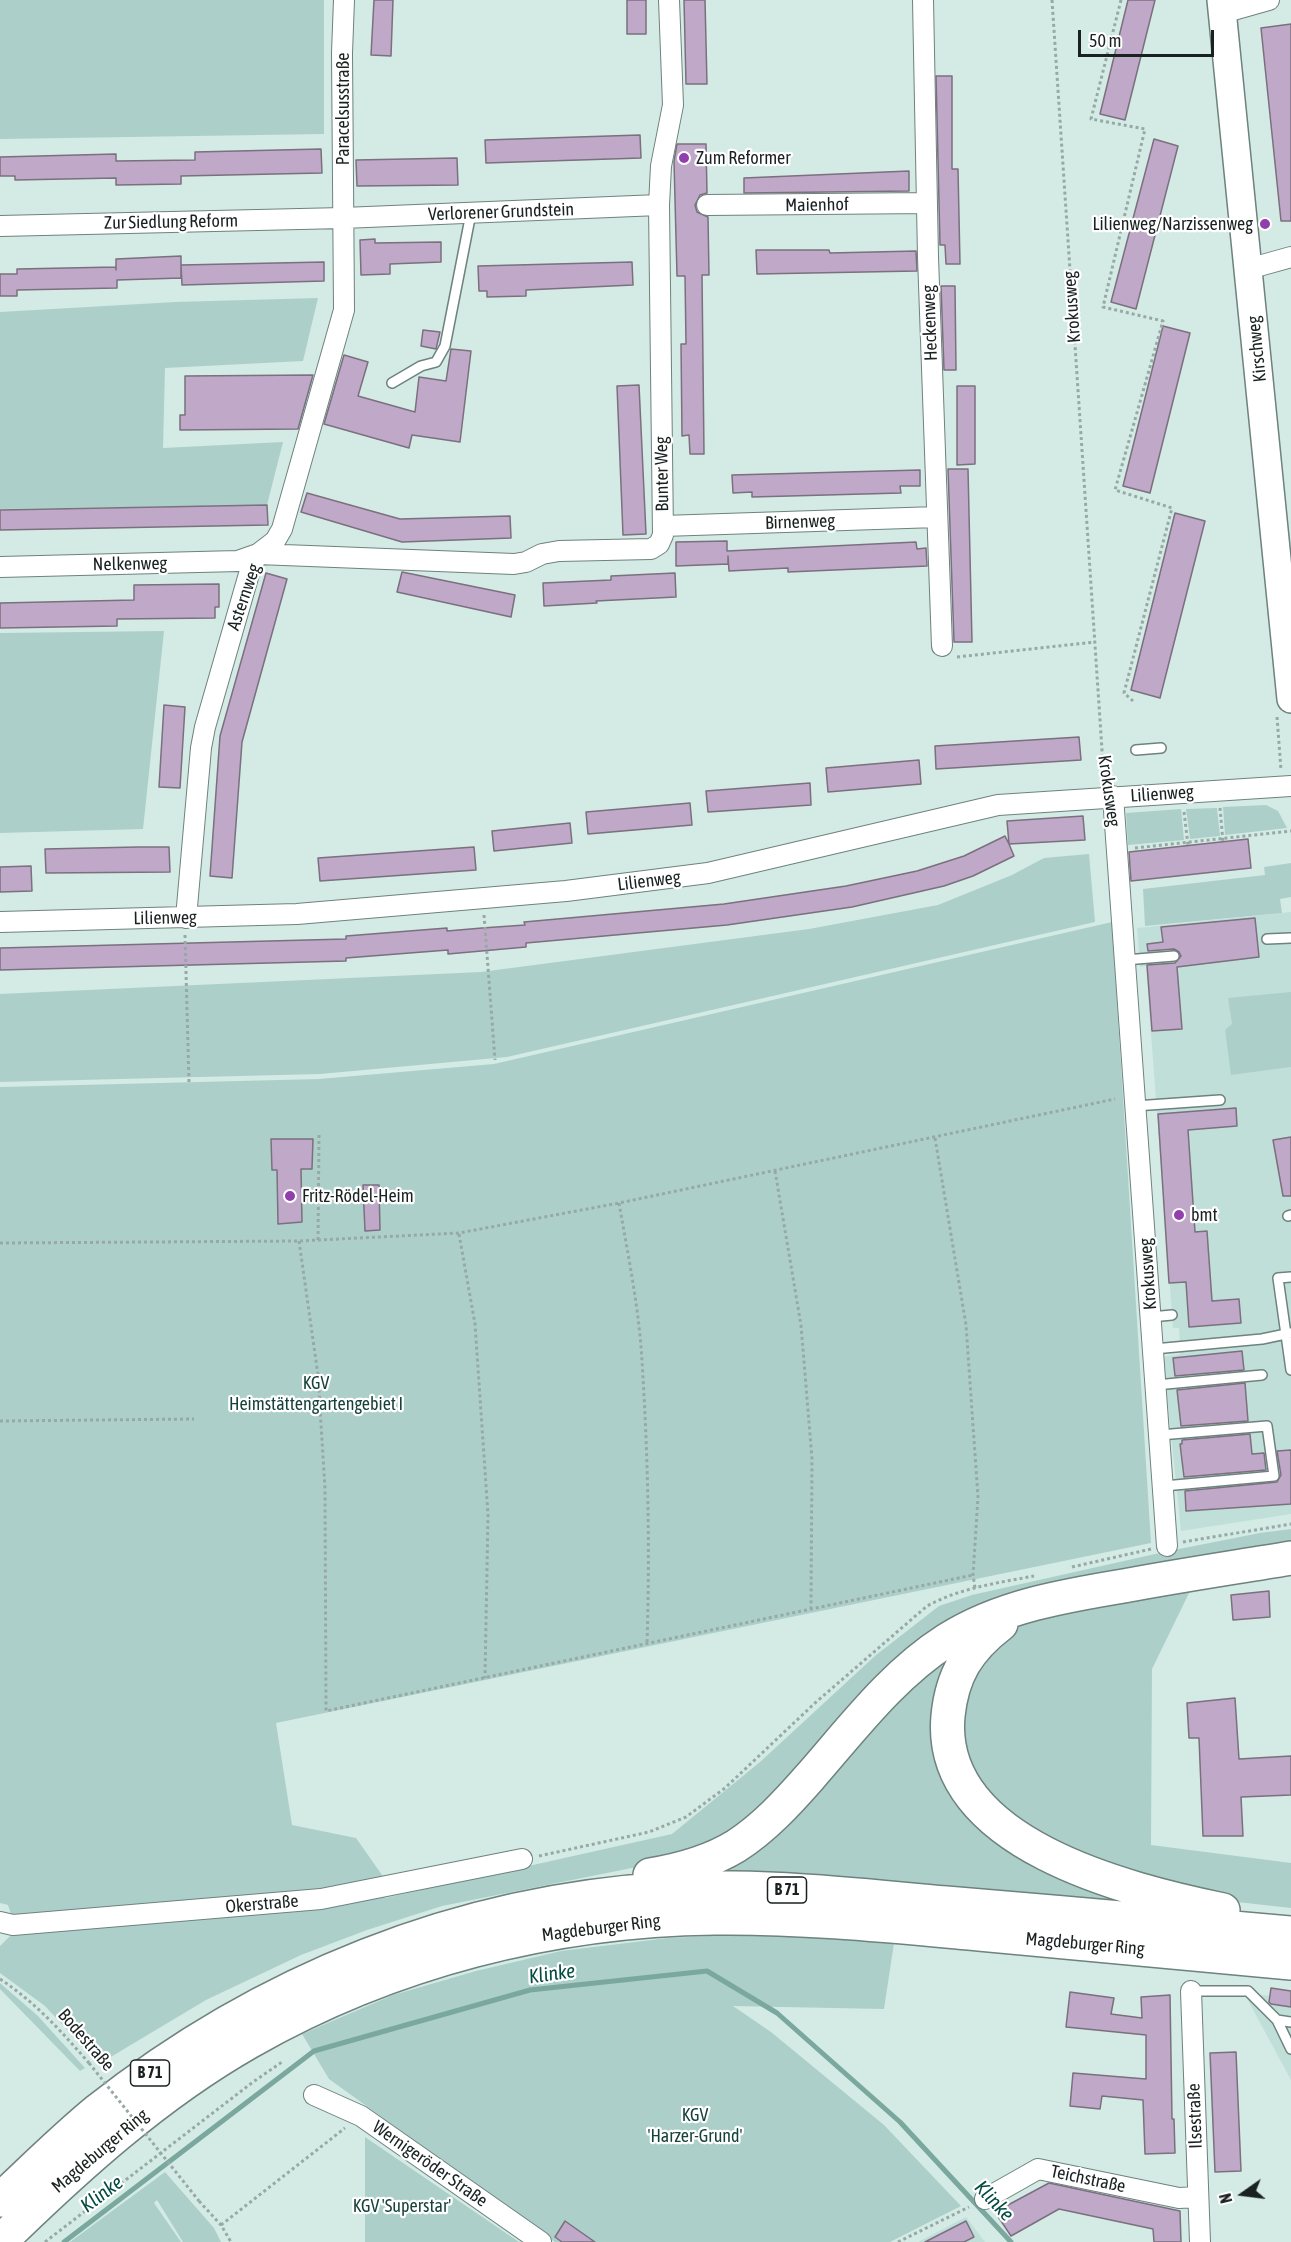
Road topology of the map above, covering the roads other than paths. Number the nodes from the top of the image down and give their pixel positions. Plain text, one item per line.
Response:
1 (344, 0) edge
2 (669, 0) edge
3 (923, 0) edge
4 (1269, 0) edge
5 (1222, 6) edge
6 (927, 203) junction
7 (659, 205) junction
8 (707, 206) dead end
9 (471, 213) junction
10 (343, 218) junction
11 (0, 226) edge
12 (1291, 257) edge
13 (1248, 269) junction
14 (392, 383) dead end
15 (937, 517) junction
16 (1283, 523) edge
17 (663, 526) junction
18 (258, 554) junction
19 (0, 567) edge
20 (942, 646) road end
21 (1291, 699) edge
22 (1161, 748) dead end
23 (1136, 750) dead end
24 (1291, 786) edge
25 (1113, 796) junction
26 (186, 918) junction
27 (0, 922) edge
28 (1291, 938) edge
29 (1268, 939) dead end
30 (1174, 956) dead end
31 (1125, 960) junction
32 (1221, 1100) dead end
33 (1127, 1102) junction
34 (1291, 1277) edge
35 (1172, 1315) dead end
36 (1151, 1317) junction
37 (1288, 1333) edge
38 (1154, 1349) junction
39 (1291, 1370) edge
40 (1262, 1374) dead end
41 (1156, 1385) junction
42 (1160, 1435) junction
43 (1164, 1486) junction
44 (1167, 1546) dead end
45 (1291, 1558) edge
46 (1033, 1605) junction
47 (522, 1859) dead end
48 (0, 1922) edge
49 (1278, 1932) edge
50 (1291, 1963) edge
51 (319, 1974) junction
52 (1191, 1990) joint
53 (1277, 2020) junction
54 (1291, 2022) edge
55 (1291, 2049) edge
56 (314, 2095) dead end
57 (1198, 2197) junction
58 (985, 2199) dead end
59 (0, 2200) edge
60 (0, 2242) edge
61 (541, 2242) edge
62 (1200, 2242) edge

1 - 10 street, Paracelsusstraße
2 - 7 street, Bunter Weg
3 - 6 street, Heckenweg
4 - 5 street
5 - 13 main road, Kirschweg
6 - 8 street, Maienhof
6 - 15 street, Heckenweg
7 - 9 street, Verlorener Grundstein
7 - 17 street, Bunter Weg
9 - 10 street, Verlorener Grundstein
9 - 14 lane
10 - 11 street, Zur Siedlung Reform
10 - 18 street, Asternweg
12 - 13 street
13 - 16 main road, Kirschweg
15 - 17 street, Birnenweg
15 - 20 street, Heckenweg
16 - 21 main road, Kirschweg
17 - 18 street, Bunter Weg
18 - 19 street, Nelkenweg
18 - 26 street, Asternweg
22 - 23 lane
24 - 25 street, Lilienweg
25 - 26 street, Lilienweg
25 - 31 street, Krokusweg
26 - 27 street, Lilienweg
28 - 29 lane
30 - 31 lane
31 - 33 street, Krokusweg
32 - 33 lane
33 - 36 street, Krokusweg
34 - 37 lane
35 - 36 lane
36 - 38 street, Krokusweg
37 - 38 lane
37 - 39 lane
38 - 41 street, Krokusweg
40 - 41 lane
41 - 42 street, Krokusweg
42 - 43 street, Krokusweg
42 - 43 lane
43 - 44 street, Krokusweg
45 - 46 highway
46 - 49 highway
46 - 51 highway
47 - 48 street, Okerstraße
49 - 51 highway, Magdeburger Ring / B 71
50 - 60 highway, Magdeburger Ring / B 71
51 - 59 highway, Magdeburger Ring / B 71
52 - 53 lane
52 - 57 street, Ilsestraße
53 - 54 lane
53 - 55 lane
56 - 61 street, Wernigeröder Straße
57 - 58 street, Teichstraße
57 - 62 street, Ilsestraße

